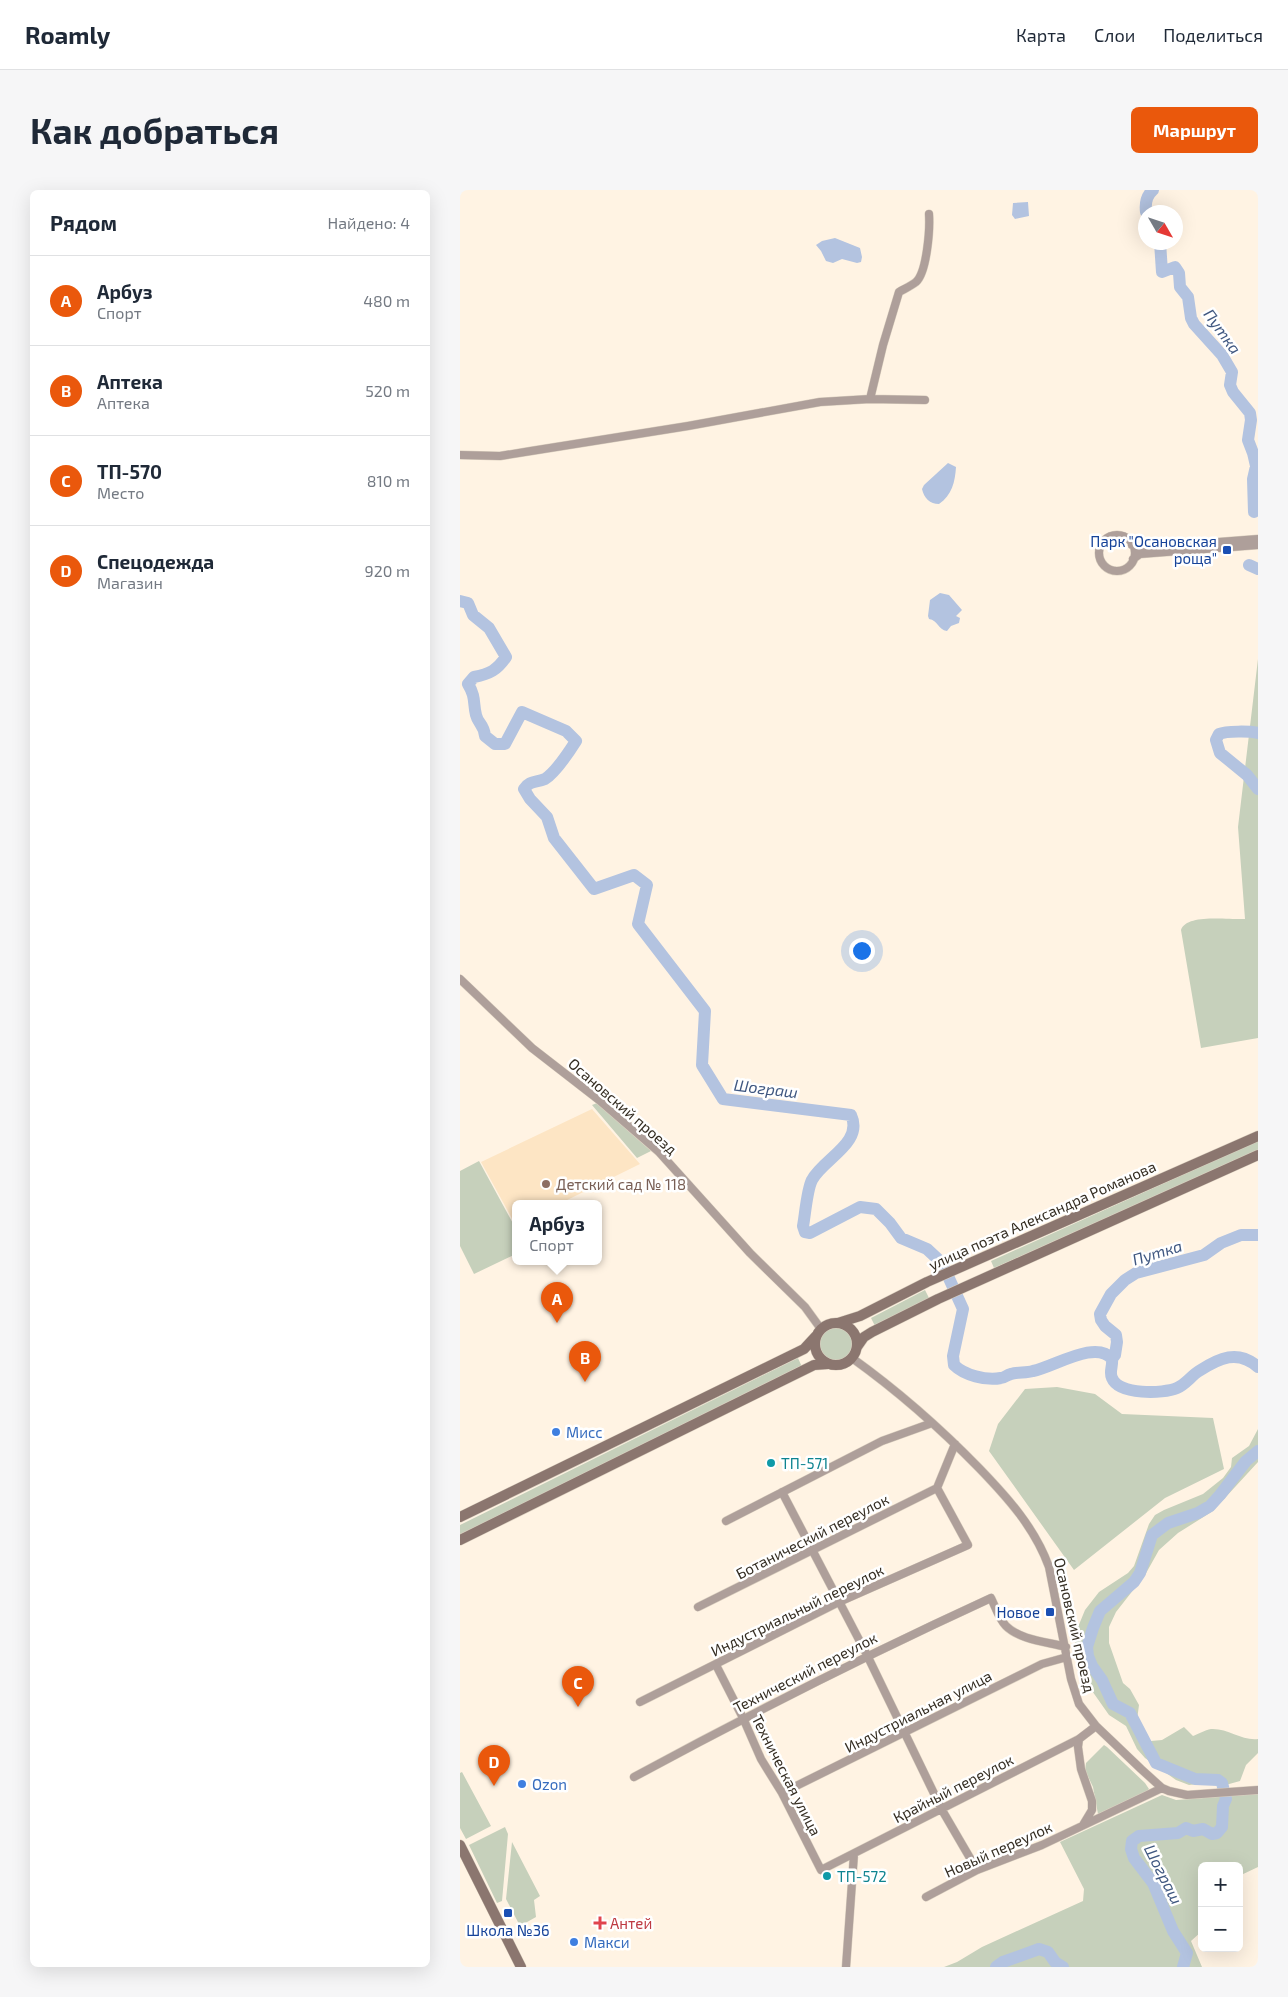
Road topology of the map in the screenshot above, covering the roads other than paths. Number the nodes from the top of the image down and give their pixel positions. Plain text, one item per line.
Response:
1 (929, 214) dead end
2 (870, 399) junction
3 (925, 400) dead end
4 (460, 455) edge
5 (1258, 539) edge
6 (1132, 545) junction
7 (1258, 545) edge
8 (1134, 559) junction
9 (460, 979) edge
10 (1258, 1136) edge
11 (1258, 1155) edge
12 (838, 1322) junction
13 (818, 1332) junction
14 (857, 1347) junction
15 (852, 1358) junction
16 (828, 1364) junction
17 (932, 1422) junction
18 (955, 1444) junction
19 (937, 1488) junction
20 (782, 1492) junction
21 (460, 1517) edge
22 (726, 1521) dead end
23 (460, 1540) edge
24 (812, 1551) junction
25 (839, 1602) junction
26 (698, 1607) dead end
27 (1066, 1647) junction
28 (867, 1655) junction
29 (1067, 1658) junction
30 (716, 1665) junction
31 (640, 1702) dead end
32 (743, 1718) junction
33 (1096, 1726) junction
34 (904, 1734) junction
35 (1079, 1739) junction
36 (634, 1777) dead end
37 (1162, 1788) junction
38 (1258, 1790) edge
39 (782, 1793) junction
40 (942, 1810) junction
41 (1082, 1826) junction
42 (460, 1845) edge
43 (854, 1854) junction
44 (821, 1870) joint
45 (977, 1870) junction
46 (926, 1897) dead end
47 (521, 1967) edge
48 (846, 1967) edge

1 - 2 street
2 - 3 street
2 - 4 street
5 - 6 street
6 - 8 street
6 - 8 street
7 - 8 street
9 - 13 street, Осановский проезд
10 - 12 main road, улица поэта Александра Романова
11 - 14 main road
12 - 13 main road
12 - 14 main road
13 - 16 main road
13 - 21 main road
14 - 15 main road
15 - 16 main road
15 - 17 street, Осановский проезд
16 - 23 main road
17 - 18 street, Осановский проезд
17 - 20 street
18 - 19 street
18 - 27 street, Осановский проезд
19 - 24 street, Ботанический переулок
19 - 25 street, Индустриальный переулок
20 - 22 street
20 - 24 street
24 - 25 street
24 - 26 street, Ботанический переулок
25 - 28 street
25 - 30 street, Индустриальный переулок
27 - 28 street, Технический переулок
27 - 29 street, Осановский проезд
28 - 32 street, Технический переулок
28 - 34 street
29 - 33 street, Осановский проезд
29 - 34 street, Индустриальная улица
30 - 31 street, Индустриальный переулок
30 - 32 street, Техническая улица
32 - 36 street, Технический переулок
32 - 39 street, Техническая улица
33 - 35 street, Крайный переулок
33 - 37 street, Осановский проезд
34 - 39 street, Индустриальная улица
34 - 40 street
35 - 40 street, Крайный переулок
35 - 41 street
37 - 38 street, Осановский проезд
37 - 41 street, Новый переулок
39 - 44 street, Техническая улица
40 - 43 street, Крайный переулок
40 - 45 street
41 - 45 street, Новый переулок
42 - 47 main road
43 - 44 street, Крайный переулок
43 - 48 street
45 - 46 street, Новый переулок

